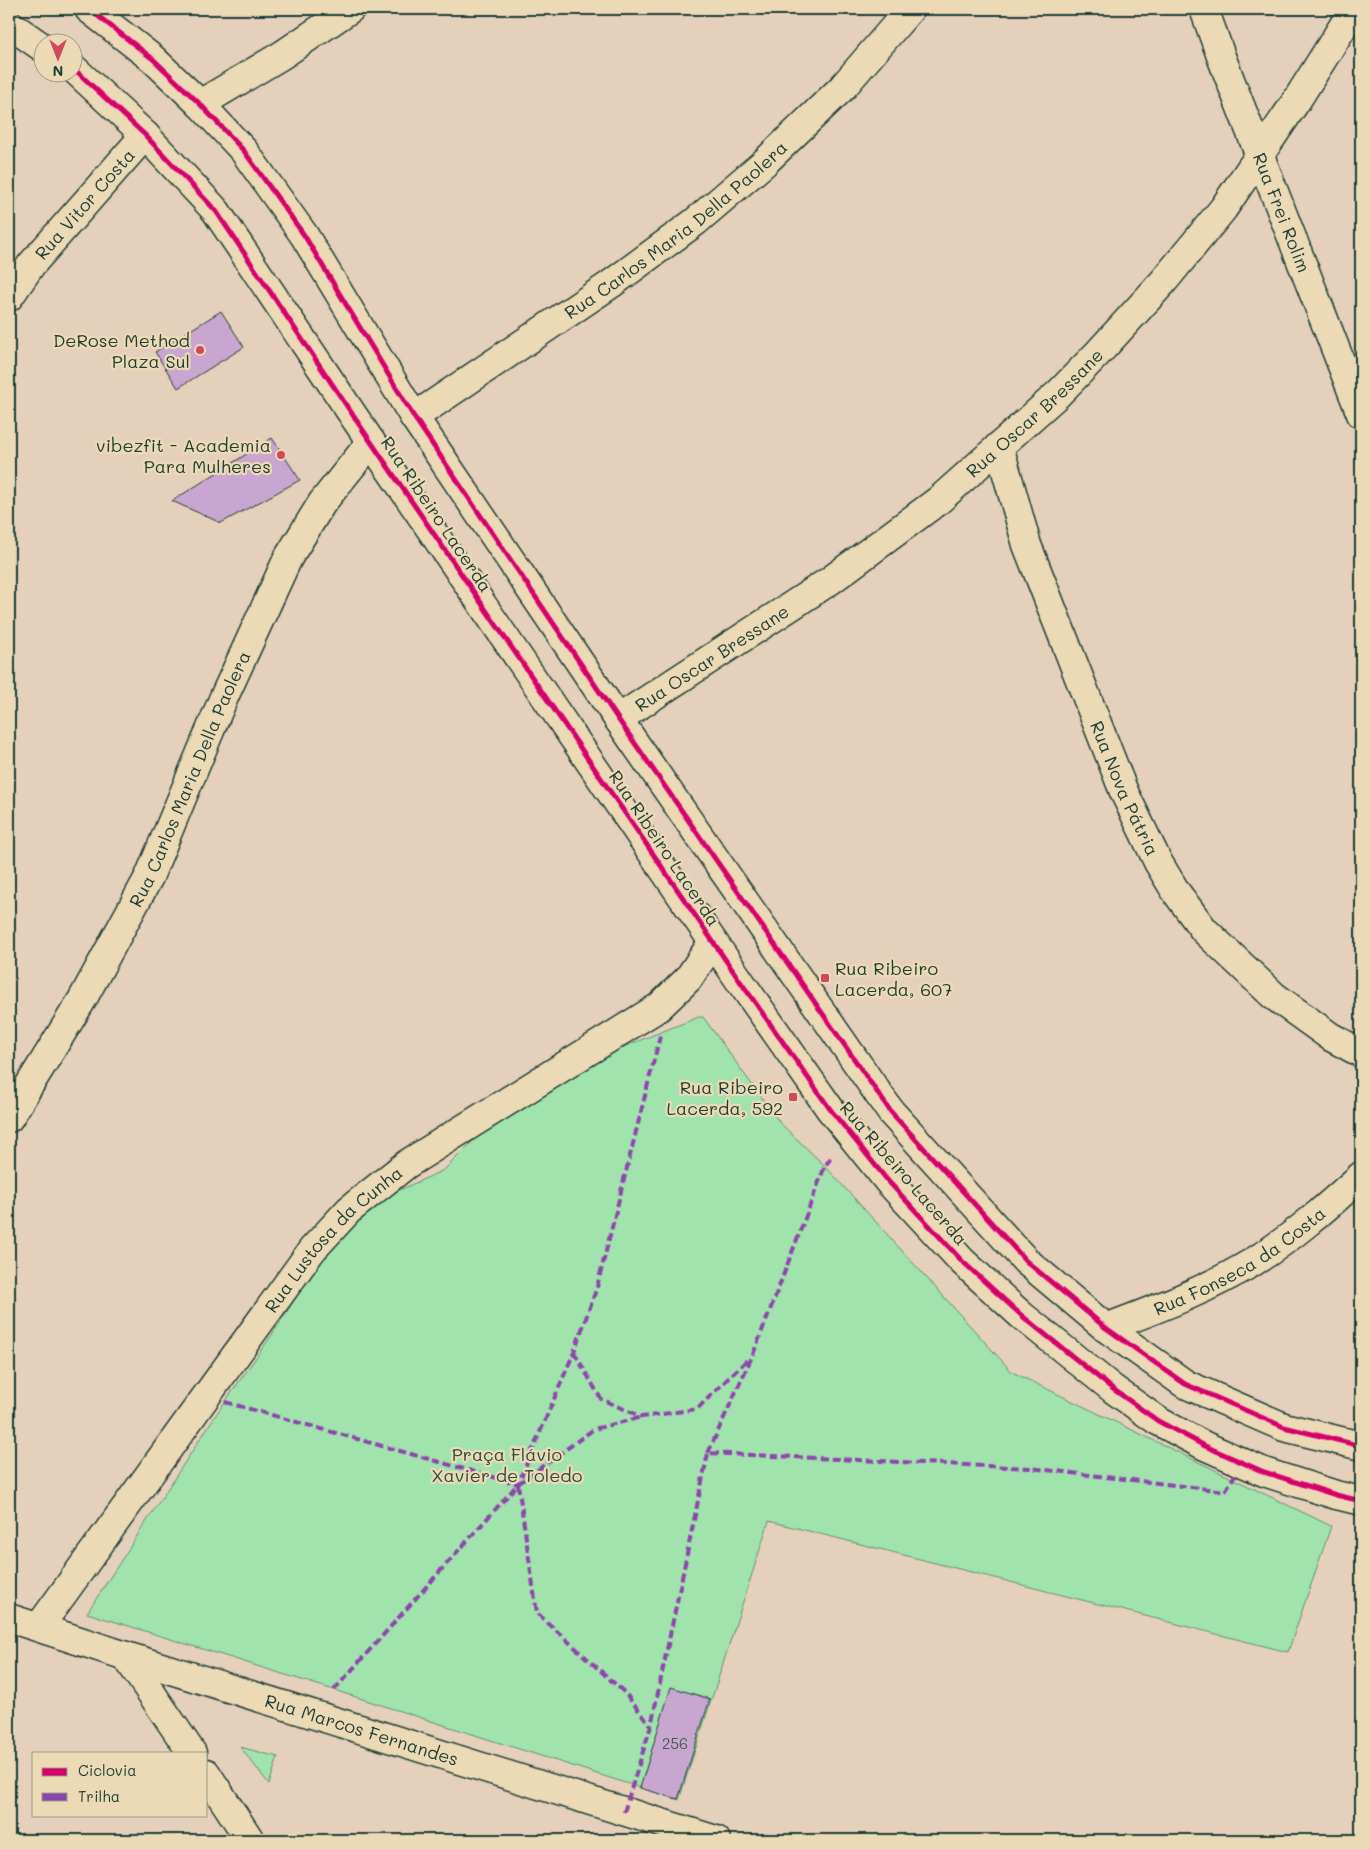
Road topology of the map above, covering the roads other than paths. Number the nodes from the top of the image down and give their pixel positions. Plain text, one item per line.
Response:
1 (88, 9) edge
2 (350, 9) edge
3 (910, 9) edge
4 (1204, 9) edge
5 (1354, 9) edge
6 (9, 24) edge
7 (32, 40) edge
8 (82, 76) edge
9 (200, 104) junction
10 (145, 135) junction
11 (1260, 154) junction
12 (9, 297) edge
13 (1361, 414) edge
14 (414, 417) junction
15 (371, 442) junction
16 (999, 446) junction
17 (618, 719) junction
18 (713, 942) junction
19 (1361, 1054) edge
20 (9, 1118) edge
21 (1361, 1176) edge
22 (1106, 1328) junction
23 (1361, 1446) edge
24 (1361, 1501) edge
25 (9, 1618) edge
26 (39, 1627) junction
27 (126, 1656) junction
28 (191, 1752) edge
29 (208, 1776) edge
30 (250, 1840) edge
31 (716, 1840) edge

1 - 9 street, Rua Ribeiro Lacerda
2 - 9 street
3 - 14 street, Rua Carlos Maria Della Paolera
4 - 11 street, Rua Frei Rolim
5 - 11 street, Rua Oscar Bressane
6 - 7 street
8 - 10 street, Rua Ribeiro Lacerda
9 - 14 street, Rua Ribeiro Lacerda
10 - 12 street, Rua Vitor Costa
10 - 15 street, Rua Ribeiro Lacerda
11 - 13 street, Rua Frei Rolim
11 - 16 street, Rua Oscar Bressane
14 - 17 street, Rua Ribeiro Lacerda
15 - 18 street, Rua Ribeiro Lacerda
15 - 20 street, Rua Carlos Maria Della Paolera
16 - 17 street, Rua Oscar Bressane
16 - 19 street, Rua Nova Pátria
17 - 22 street, Rua Ribeiro Lacerda
18 - 24 street, Rua Ribeiro Lacerda
18 - 26 street, Rua Lustosa da Cunha
21 - 22 street, Rua Fonseca da Costa
22 - 23 street, Rua Ribeiro Lacerda
25 - 26 street, Rua Marcos Fernandes
26 - 27 street, Rua Marcos Fernandes
27 - 28 street
27 - 31 street, Rua Marcos Fernandes
29 - 30 street

